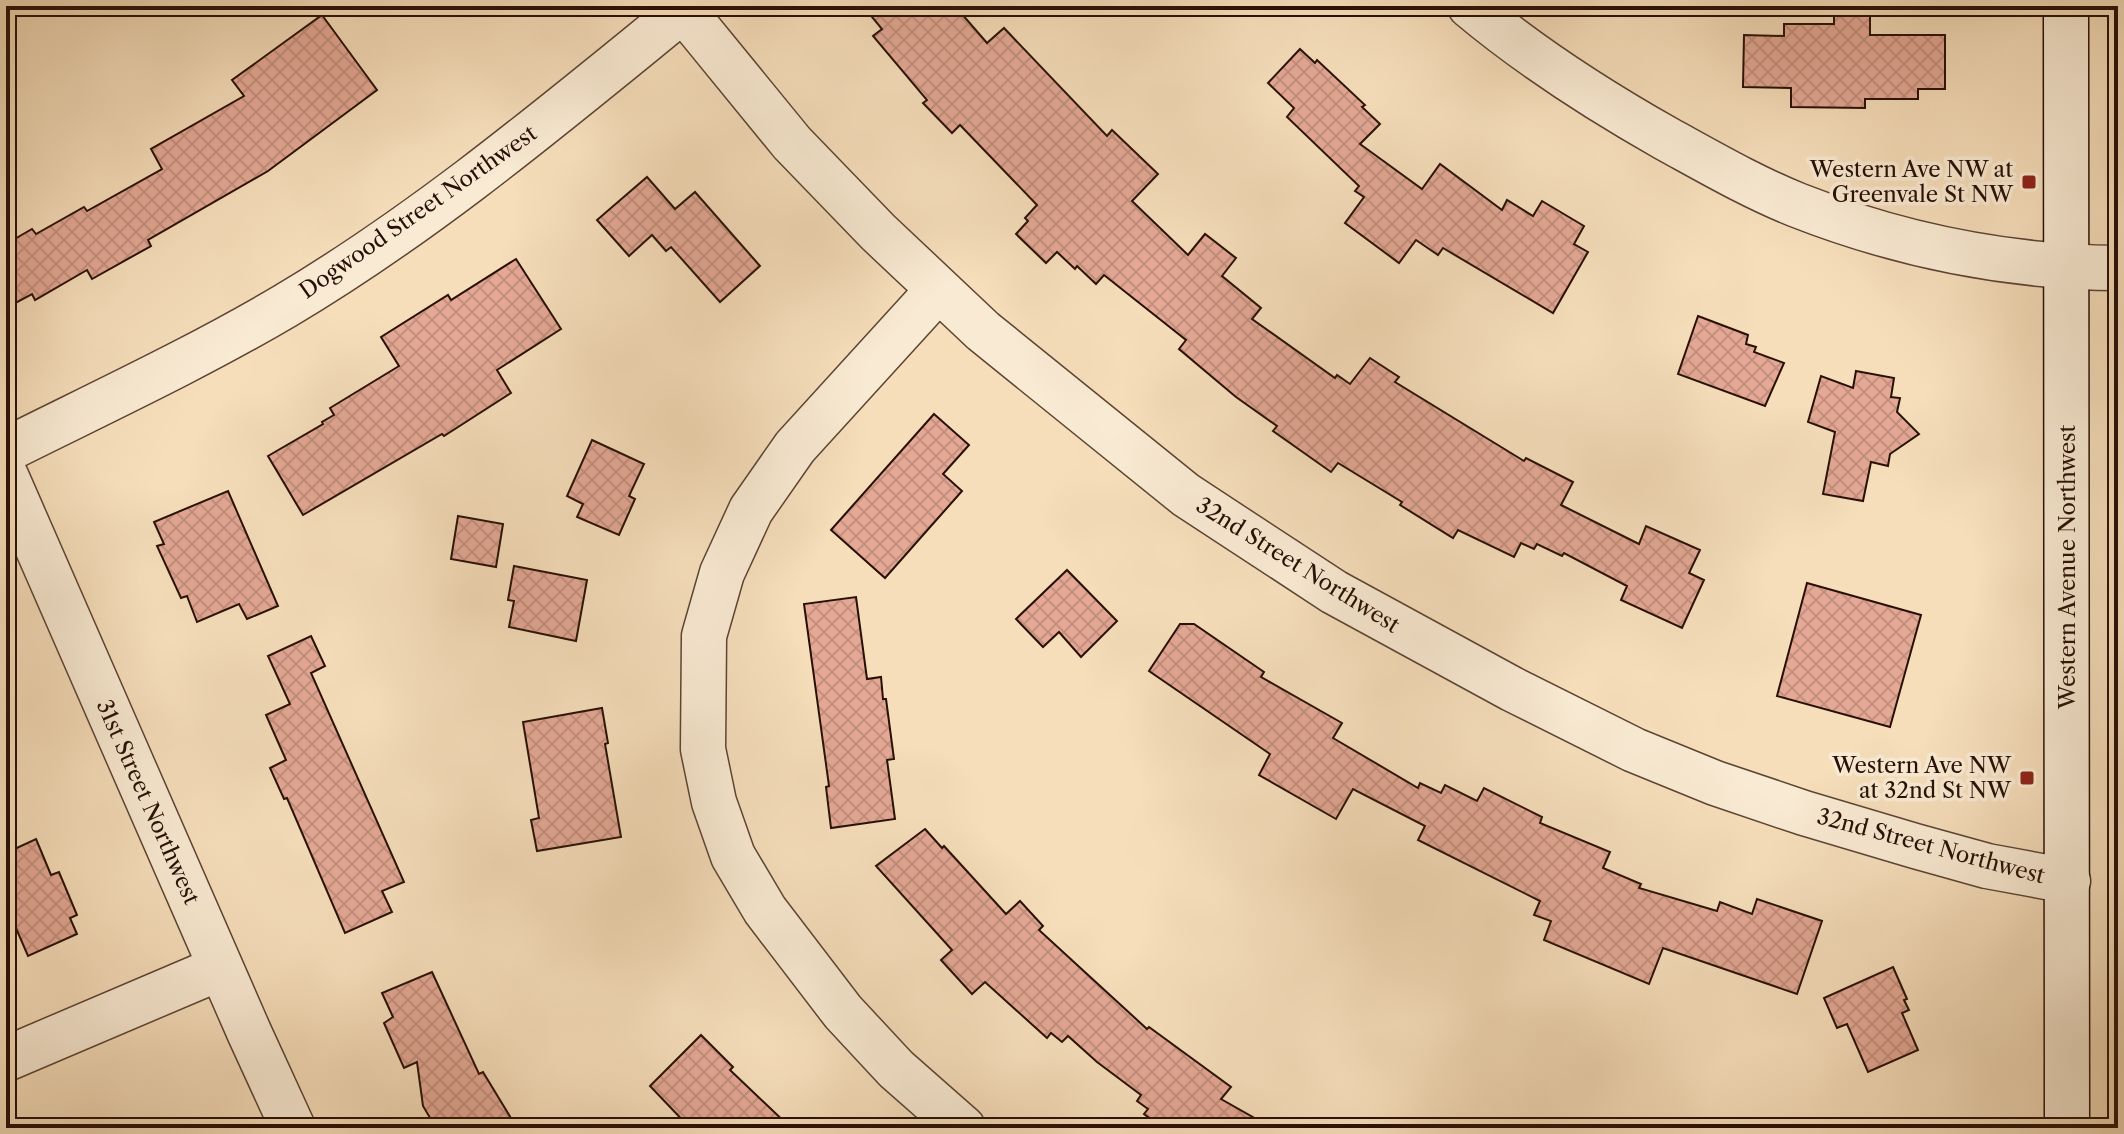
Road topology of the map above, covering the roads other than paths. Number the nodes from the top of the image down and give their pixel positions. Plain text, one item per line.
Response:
1 (1470, 6) edge
2 (2066, 6) edge
3 (682, 8) edge
4 (2067, 267) junction
5 (2118, 268) edge
6 (938, 290) junction
7 (6, 450) edge
8 (6, 476) edge
9 (2068, 881) junction
10 (220, 968) junction
11 (6, 1059) edge
12 (293, 1128) edge
13 (963, 1128) edge
14 (2067, 1128) edge

1 - 4 street
2 - 4 street, Western Avenue Northwest
3 - 6 street, 32nd Street Northwest
3 - 7 street, Dogwood Street Northwest
4 - 5 street
4 - 9 street, Western Avenue Northwest
6 - 9 street, 32nd Street Northwest
6 - 13 street
8 - 10 street, 31st Street Northwest
9 - 14 street, Western Avenue Northwest
10 - 11 street
10 - 12 street, 31st Street Northwest

